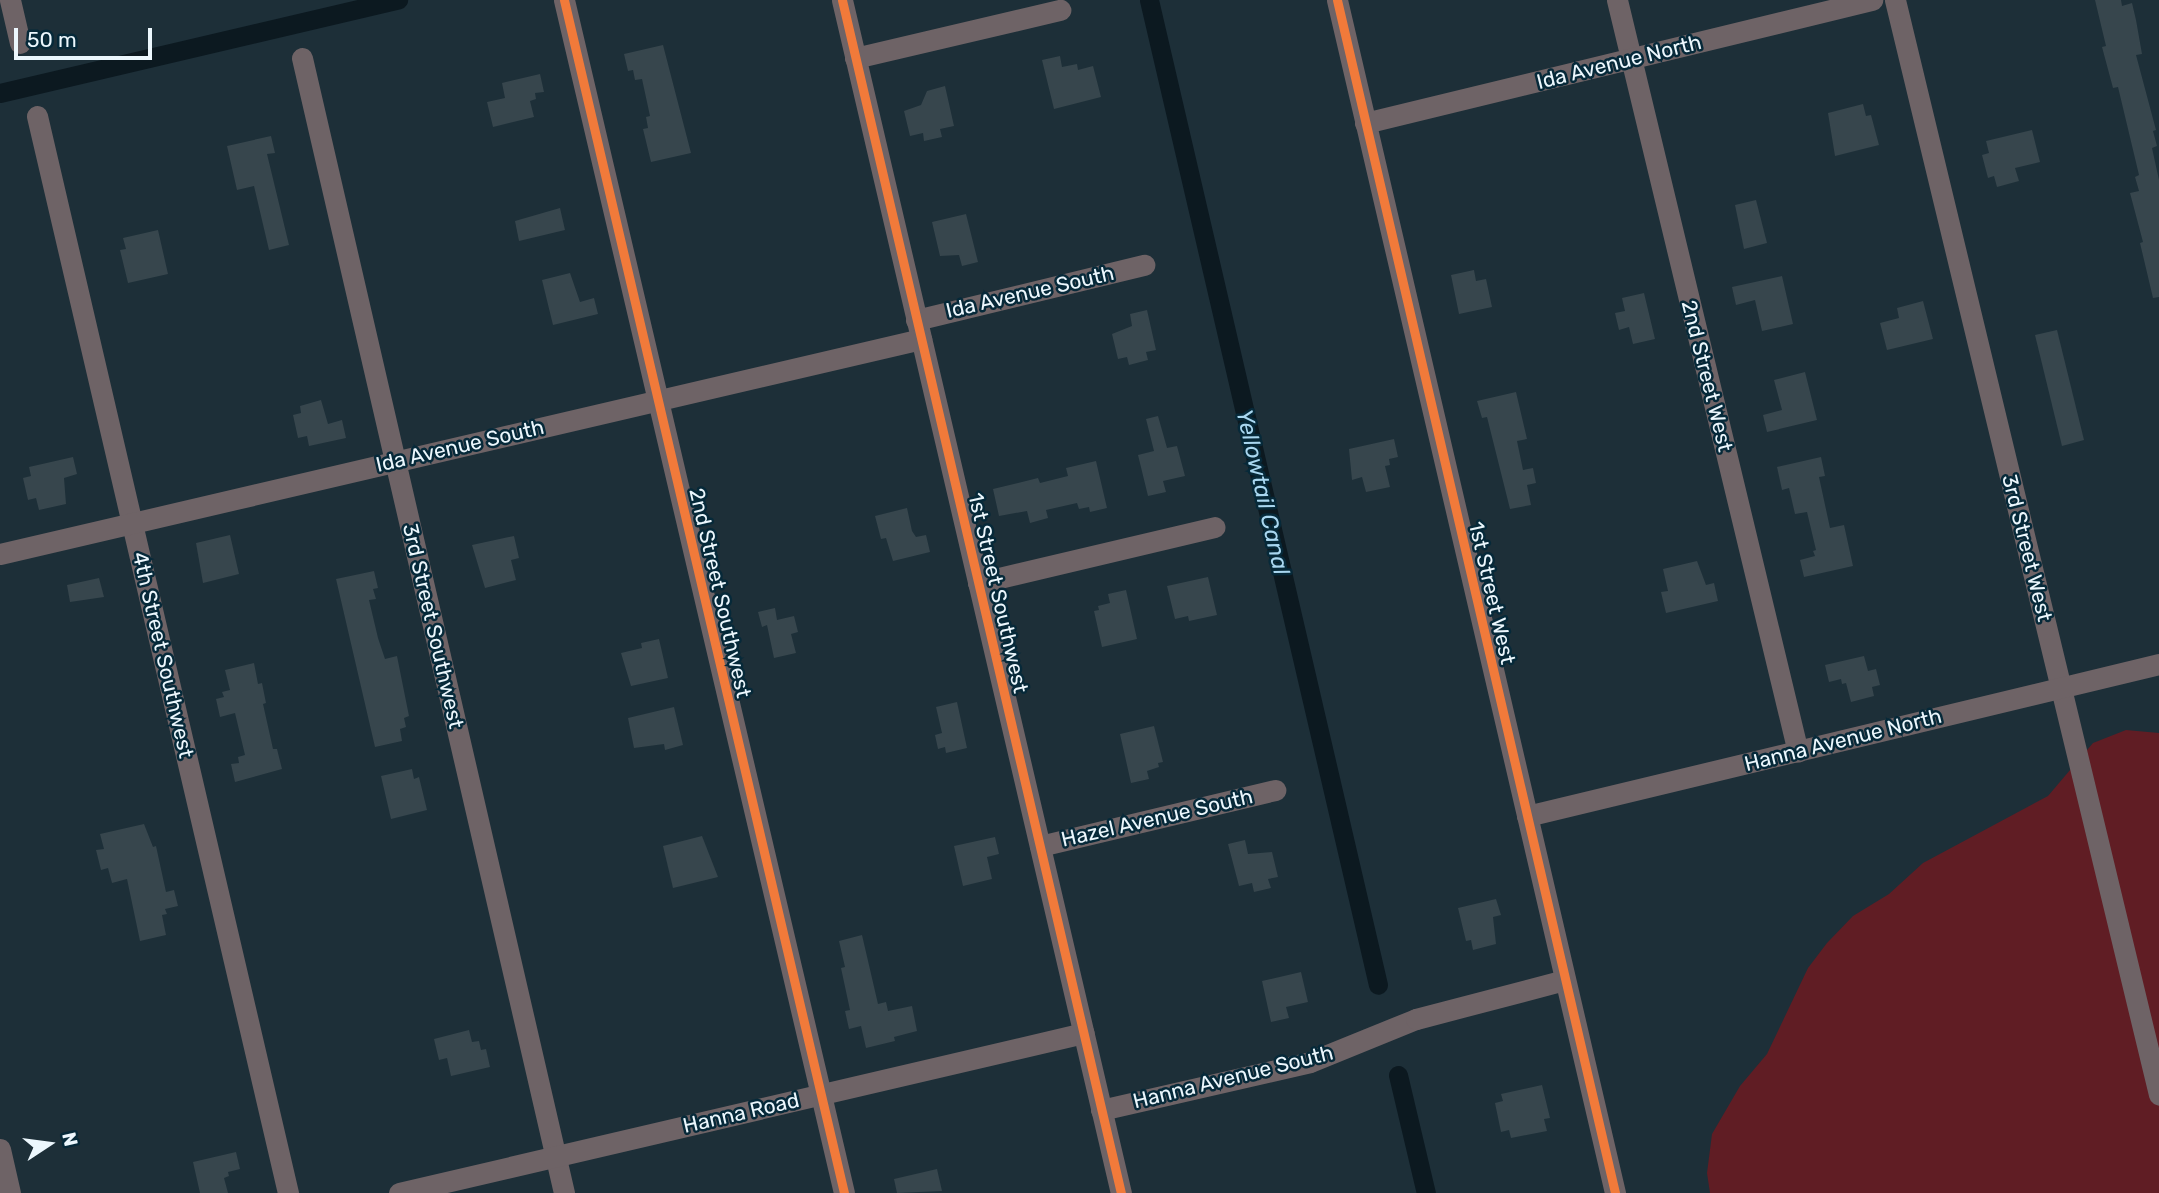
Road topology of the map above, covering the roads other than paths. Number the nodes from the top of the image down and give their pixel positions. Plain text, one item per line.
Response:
1 (10, 0) edge
2 (564, 0) edge
3 (842, 0) edge
4 (1337, 0) edge
5 (1617, 0) edge
6 (1872, 0) edge
7 (1895, 0) edge
8 (1060, 10) dead end
9 (20, 43) dead end
10 (302, 58) dead end
11 (855, 58) junction
12 (1630, 59) junction
13 (37, 117) dead end
14 (1365, 123) junction
15 (1144, 265) dead end
16 (919, 329) junction
17 (657, 400) junction
18 (394, 462) junction
19 (132, 523) junction
20 (1214, 527) dead end
21 (0, 554) edge
22 (978, 583) junction
23 (2159, 664) edge
24 (2061, 687) junction
25 (1798, 751) junction
26 (1275, 790) dead end
27 (1527, 816) junction
28 (1040, 846) junction
29 (1565, 980) junction
30 (1084, 1033) junction
31 (820, 1094) junction
32 (2159, 1095) edge
33 (1101, 1110) junction
34 (0, 1149) edge
35 (555, 1157) junction
36 (10, 1193) edge
37 (288, 1193) edge
38 (399, 1193) edge
39 (564, 1193) edge
40 (844, 1193) edge
41 (1121, 1193) edge
42 (1615, 1193) edge

1 - 9 street
2 - 17 street, 2nd Street Southwest
3 - 11 street, 1st Street Southwest
4 - 14 street, 1st Street West
5 - 12 street, 2nd Street West
6 - 12 street, Ida Avenue North
7 - 24 street, 3rd Street West
8 - 11 street
10 - 18 street, 3rd Street Southwest
11 - 16 street, 1st Street Southwest
12 - 14 street, Ida Avenue North
12 - 25 street, 2nd Street West
13 - 19 street, 4th Street Southwest
14 - 27 street, 1st Street West
15 - 16 street, Ida Avenue South
16 - 17 street, Ida Avenue South
16 - 22 street, 1st Street Southwest
17 - 18 street, Ida Avenue South
17 - 31 street, 2nd Street Southwest
18 - 19 street, Ida Avenue South
18 - 35 street, 3rd Street Southwest
19 - 21 street, Ida Avenue South
19 - 37 street, 4th Street Southwest
20 - 22 street
22 - 28 street, 1st Street Southwest
23 - 24 street, Hanna Avenue North
24 - 25 street, Hanna Avenue North
24 - 32 street, 3rd Street West
25 - 27 street, Hanna Avenue North
26 - 28 street, Hazel Avenue South
27 - 29 street, 1st Street West
28 - 30 street, 1st Street Southwest
29 - 33 street, Hanna Avenue South
29 - 42 street, 1st Street West
30 - 31 street, Hanna Road
30 - 33 street, 1st Street Southwest
31 - 35 street, Hanna Road
31 - 40 street, 2nd Street Southwest
33 - 41 street, 1st Street Southwest
34 - 36 street
35 - 38 street, Hanna Road
35 - 39 street, 3rd Street Southwest

